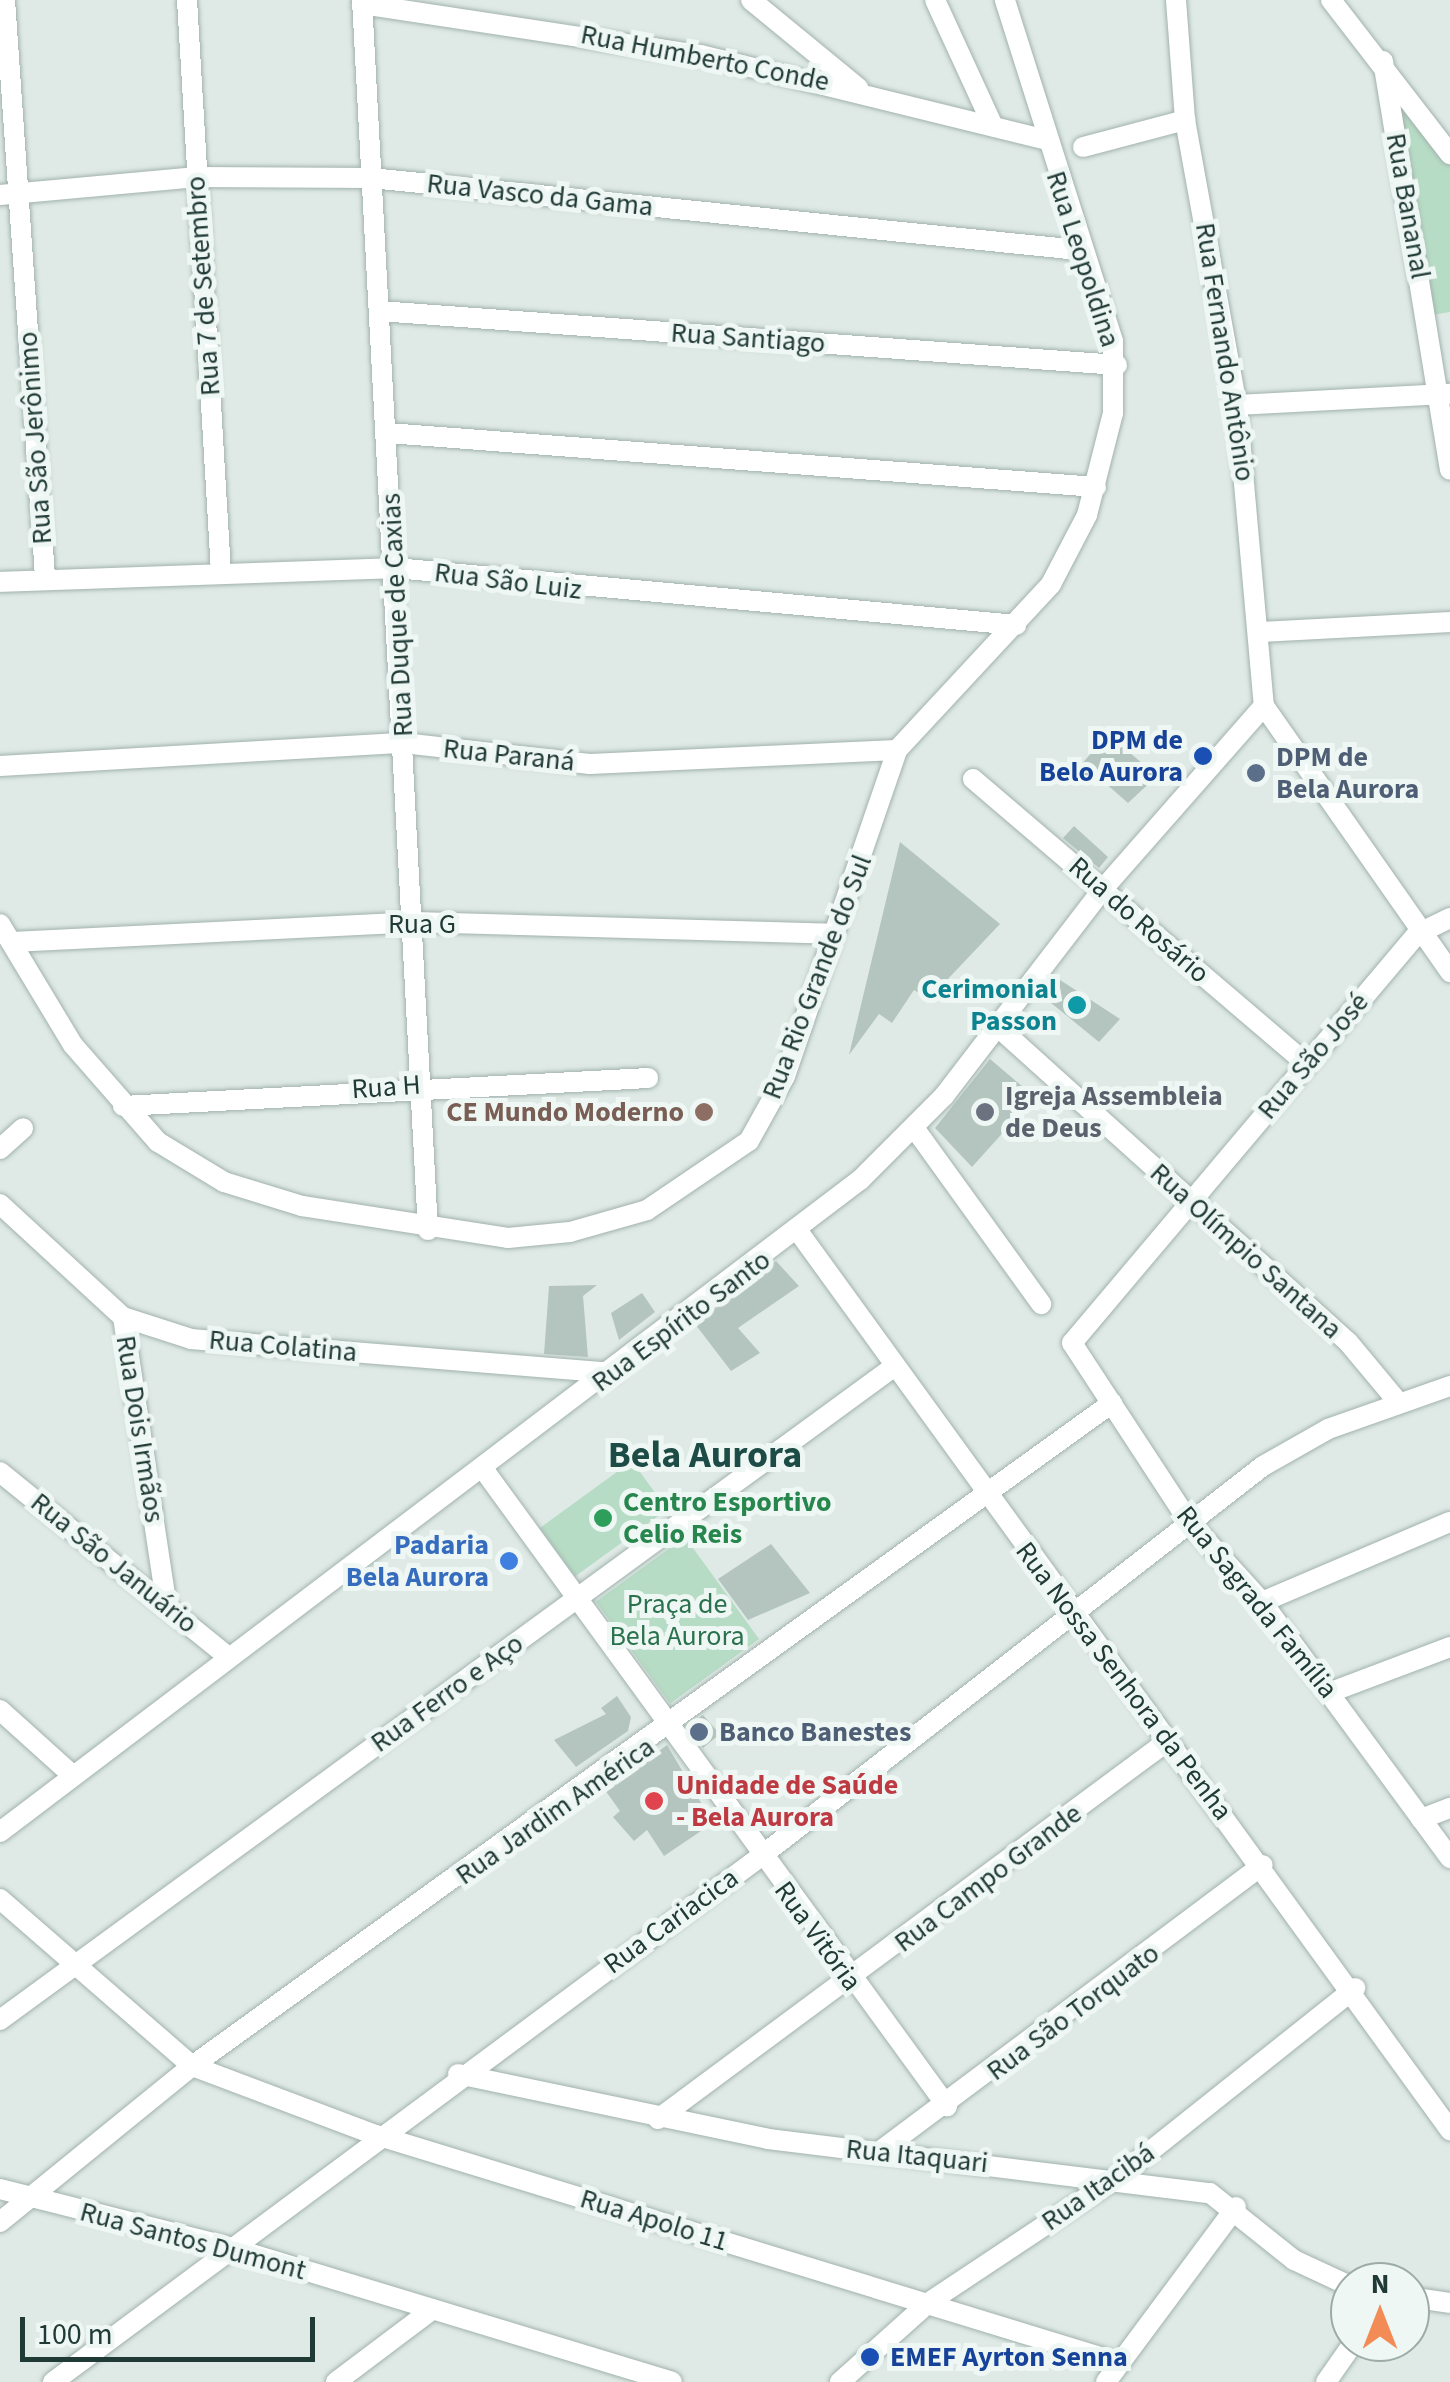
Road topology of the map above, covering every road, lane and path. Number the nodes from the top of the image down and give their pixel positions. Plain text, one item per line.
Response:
1 (5, 0) edge
2 (187, 0) edge
3 (752, 0) edge
4 (935, 0) edge
5 (1005, 0) edge
6 (1176, 0) edge
7 (1331, 0) edge
8 (362, 2) edge
9 (1382, 61) junction
10 (860, 89) junction
11 (1185, 120) junction
12 (993, 126) junction
13 (1044, 139) junction
14 (1083, 146) dead end
15 (1450, 154) edge
16 (196, 178) junction
17 (371, 178) junction
18 (7, 194) edge
19 (1078, 250) junction
20 (379, 311) junction
21 (1117, 365) junction
22 (1446, 394) edge
23 (1237, 405) junction
24 (388, 433) junction
25 (1450, 470) edge
26 (1096, 487) junction
27 (394, 568) junction
28 (221, 572) junction
29 (46, 577) junction
30 (0, 582) edge
31 (1450, 622) edge
32 (1016, 625) junction
33 (1262, 632) junction
34 (1264, 706) junction
35 (403, 742) junction
36 (897, 750) junction
37 (0, 766) edge
38 (973, 779) dead end
39 (1103, 889) junction
40 (1450, 918) edge
41 (414, 922) junction
42 (6, 933) edge
43 (833, 934) junction
44 (1417, 934) junction
45 (1450, 972) edge
46 (996, 1026) junction
47 (1304, 1062) junction
48 (648, 1078) dead end
49 (423, 1084) junction
50 (123, 1106) junction
51 (23, 1128) dead end
52 (915, 1129) junction
53 (0, 1150) edge
54 (0, 1204) edge
55 (1192, 1204) junction
56 (428, 1230) junction
57 (798, 1232) junction
58 (1042, 1304) dead end
59 (123, 1317) junction
60 (1072, 1343) joint
61 (895, 1366) junction
62 (614, 1373) junction
63 (1450, 1386) edge
64 (1398, 1402) junction
65 (1112, 1403) junction
66 (484, 1470) junction
67 (0, 1472) edge
68 (982, 1494) junction
69 (1450, 1522) edge
70 (1190, 1523) junction
71 (578, 1599) junction
72 (166, 1601) junction
73 (1262, 1602) junction
74 (1077, 1615) junction
75 (1450, 1647) edge
76 (226, 1655) junction
77 (1330, 1692) junction
78 (0, 1710) edge
79 (667, 1732) junction
80 (1169, 1740) junction
81 (71, 1774) junction
82 (1450, 1808) edge
83 (1422, 1819) junction
84 (0, 1832) edge
85 (760, 1856) junction
86 (1450, 1858) edge
87 (1263, 1866) junction
88 (0, 1899) edge
89 (69, 1966) junction
90 (851, 1983) junction
91 (1355, 1988) junction
92 (0, 2020) edge
93 (192, 2066) junction
94 (458, 2074) junction
95 (947, 2106) junction
96 (658, 2119) junction
97 (1450, 2130) edge
98 (376, 2135) junction
99 (879, 2152) junction
100 (1119, 2176) junction
101 (0, 2190) edge
102 (30, 2198) junction
103 (1236, 2206) junction
104 (0, 2222) edge
105 (225, 2246) junction
106 (1330, 2277) edge
107 (928, 2303) junction
108 (432, 2310) junction
109 (1120, 2362) junction
110 (53, 2382) edge
111 (336, 2382) edge
112 (672, 2382) edge
113 (840, 2382) edge
114 (1106, 2382) edge

1 - 18 street, Rua São Jerônimo
2 - 16 street, Rua 7 de Setembro
3 - 10 street
4 - 12 street
5 - 13 street, Rua Leopoldina
6 - 11 street, Rua Fernando Antônio
7 - 9 street
8 - 10 street, Rua Humberto Conde
8 - 17 street, Rua Duque de Caxias
9 - 15 street
9 - 22 street, Rua Bananal
10 - 12 street, Rua Humberto Conde
11 - 14 street
11 - 23 street, Rua Fernando Antônio
12 - 13 street, Rua Humberto Conde
13 - 19 street, Rua Leopoldina
16 - 17 street, Rua Vasco da Gama
16 - 18 street, Rua Vasco da Gama
16 - 28 street, Rua 7 de Setembro
17 - 19 street, Rua Vasco da Gama
17 - 20 street, Rua Duque de Caxias
18 - 29 street, Rua São Jerônimo
19 - 21 street, Rua Leopoldina
20 - 21 street, Rua Santiago
20 - 24 street, Rua Duque de Caxias
21 - 26 street, Rua Leopoldina
22 - 23 street
22 - 25 street, Rua Bananal
23 - 33 street, Rua Fernando Antônio
24 - 26 street
24 - 27 street, Rua Duque de Caxias
26 - 32 street, Rua Leopoldina
27 - 28 street, Rua São Luiz
27 - 32 street, Rua São Luiz
27 - 35 street, Rua Duque de Caxias
28 - 29 street, Rua São Luiz
29 - 30 street, Rua São Luiz
31 - 33 street
32 - 36 street, Rua Leopoldina
33 - 34 street, Rua Fernando Antônio
34 - 39 street, Rua Espírito Santo
34 - 44 street
35 - 36 street, Rua Paraná
35 - 37 street, Rua Paraná
35 - 41 street, Rua Duque de Caxias
36 - 43 street, Rua Rio Grande do Sul
38 - 39 street, Rua do Rosário
39 - 46 street, Rua Espírito Santo
39 - 47 street, Rua do Rosário
40 - 44 street, Rua São José
41 - 42 street, Rua G
41 - 43 street, Rua G
41 - 49 street, Rua Duque de Caxias
42 - 50 street, Rua Rio Grande do Sul
43 - 56 street, Rua Rio Grande do Sul
44 - 45 street
44 - 47 street, Rua São José
46 - 52 street, Rua Espírito Santo
46 - 55 street, Rua Olímpio Santana
47 - 55 street, Rua São José
48 - 49 street, Rua H
49 - 50 street, Rua H
49 - 56 street, Rua Duque de Caxias
50 - 56 street, Rua Rio Grande do Sul
51 - 53 street
52 - 57 street, Rua Espírito Santo
52 - 58 street
54 - 59 street, Rua Colatina
55 - 60 street, Rua São José
55 - 64 street, Rua Olímpio Santana
57 - 61 street, Rua Nossa Senhora da Penha
57 - 62 street, Rua Espírito Santo
59 - 62 street, Rua Colatina
59 - 72 street, Rua Dois Irmãos
60 - 65 street, Rua Sagrada Família
61 - 68 street, Rua Nossa Senhora da Penha
61 - 71 street, Rua Ferro e Aço
62 - 66 street, Rua Espírito Santo
63 - 64 street, Rua Cariacica
64 - 70 street, Rua Cariacica
65 - 68 street, Rua Jardim América
65 - 70 street, Rua Sagrada Família
66 - 71 street, Rua Vitória
66 - 76 street, Rua Espírito Santo
67 - 72 street, Rua São Januário
68 - 74 street, Rua Nossa Senhora da Penha
68 - 79 street, Rua Jardim América
69 - 73 street
70 - 73 street, Rua Sagrada Família
70 - 74 street, Rua Cariacica
71 - 79 street, Rua Vitória
71 - 89 street, Rua Ferro e Aço
72 - 76 street, Rua São Januário
73 - 77 street, Rua Sagrada Família
74 - 80 street, Rua Nossa Senhora da Penha
74 - 85 street, Rua Cariacica
75 - 77 street
76 - 81 street, Rua Espírito Santo
77 - 83 street, Rua Sagrada Família
78 - 81 street
79 - 85 street, Rua Vitória
79 - 93 street, Rua Jardim América
80 - 87 street, Rua Nossa Senhora da Penha
80 - 90 street, Rua Campo Grande
81 - 84 street, Rua Espírito Santo
82 - 83 street
83 - 86 street, Rua Sagrada Família
85 - 90 street, Rua Vitória
85 - 94 street, Rua Cariacica
87 - 91 street, Rua Nossa Senhora da Penha
87 - 95 street, Rua São Torquato
88 - 89 street, Rua Apolo 11
89 - 92 street, Rua Ferro e Aço
89 - 93 street, Rua Apolo 11
90 - 95 street, Rua Vitória
90 - 96 street, Rua Campo Grande
91 - 97 street, Rua Nossa Senhora da Penha
91 - 100 street, Rua Itacibá
93 - 98 street, Rua Apolo 11
93 - 102 street, Rua Jardim América
94 - 96 street, Rua Itaquari
94 - 98 street, Rua Cariacica
95 - 99 street, Rua São Torquato
96 - 99 street, Rua Itaquari
98 - 105 street, Rua Cariacica
98 - 107 street, Rua Apolo 11
99 - 100 street, Rua Itaquari
100 - 103 street, Rua Itaquari
100 - 107 street, Rua Itacibá
101 - 102 street, Rua Santos Dumont
102 - 104 street, Rua Jardim América
102 - 105 street, Rua Santos Dumont
103 - 106 street, Rua Itaquari
103 - 109 street
105 - 108 street, Rua Santos Dumont
105 - 110 street, Rua Cariacica
107 - 109 street, Rua Apolo 11
107 - 113 street, Rua Itacibá
108 - 111 street
108 - 112 street, Rua Santos Dumont
109 - 114 street

